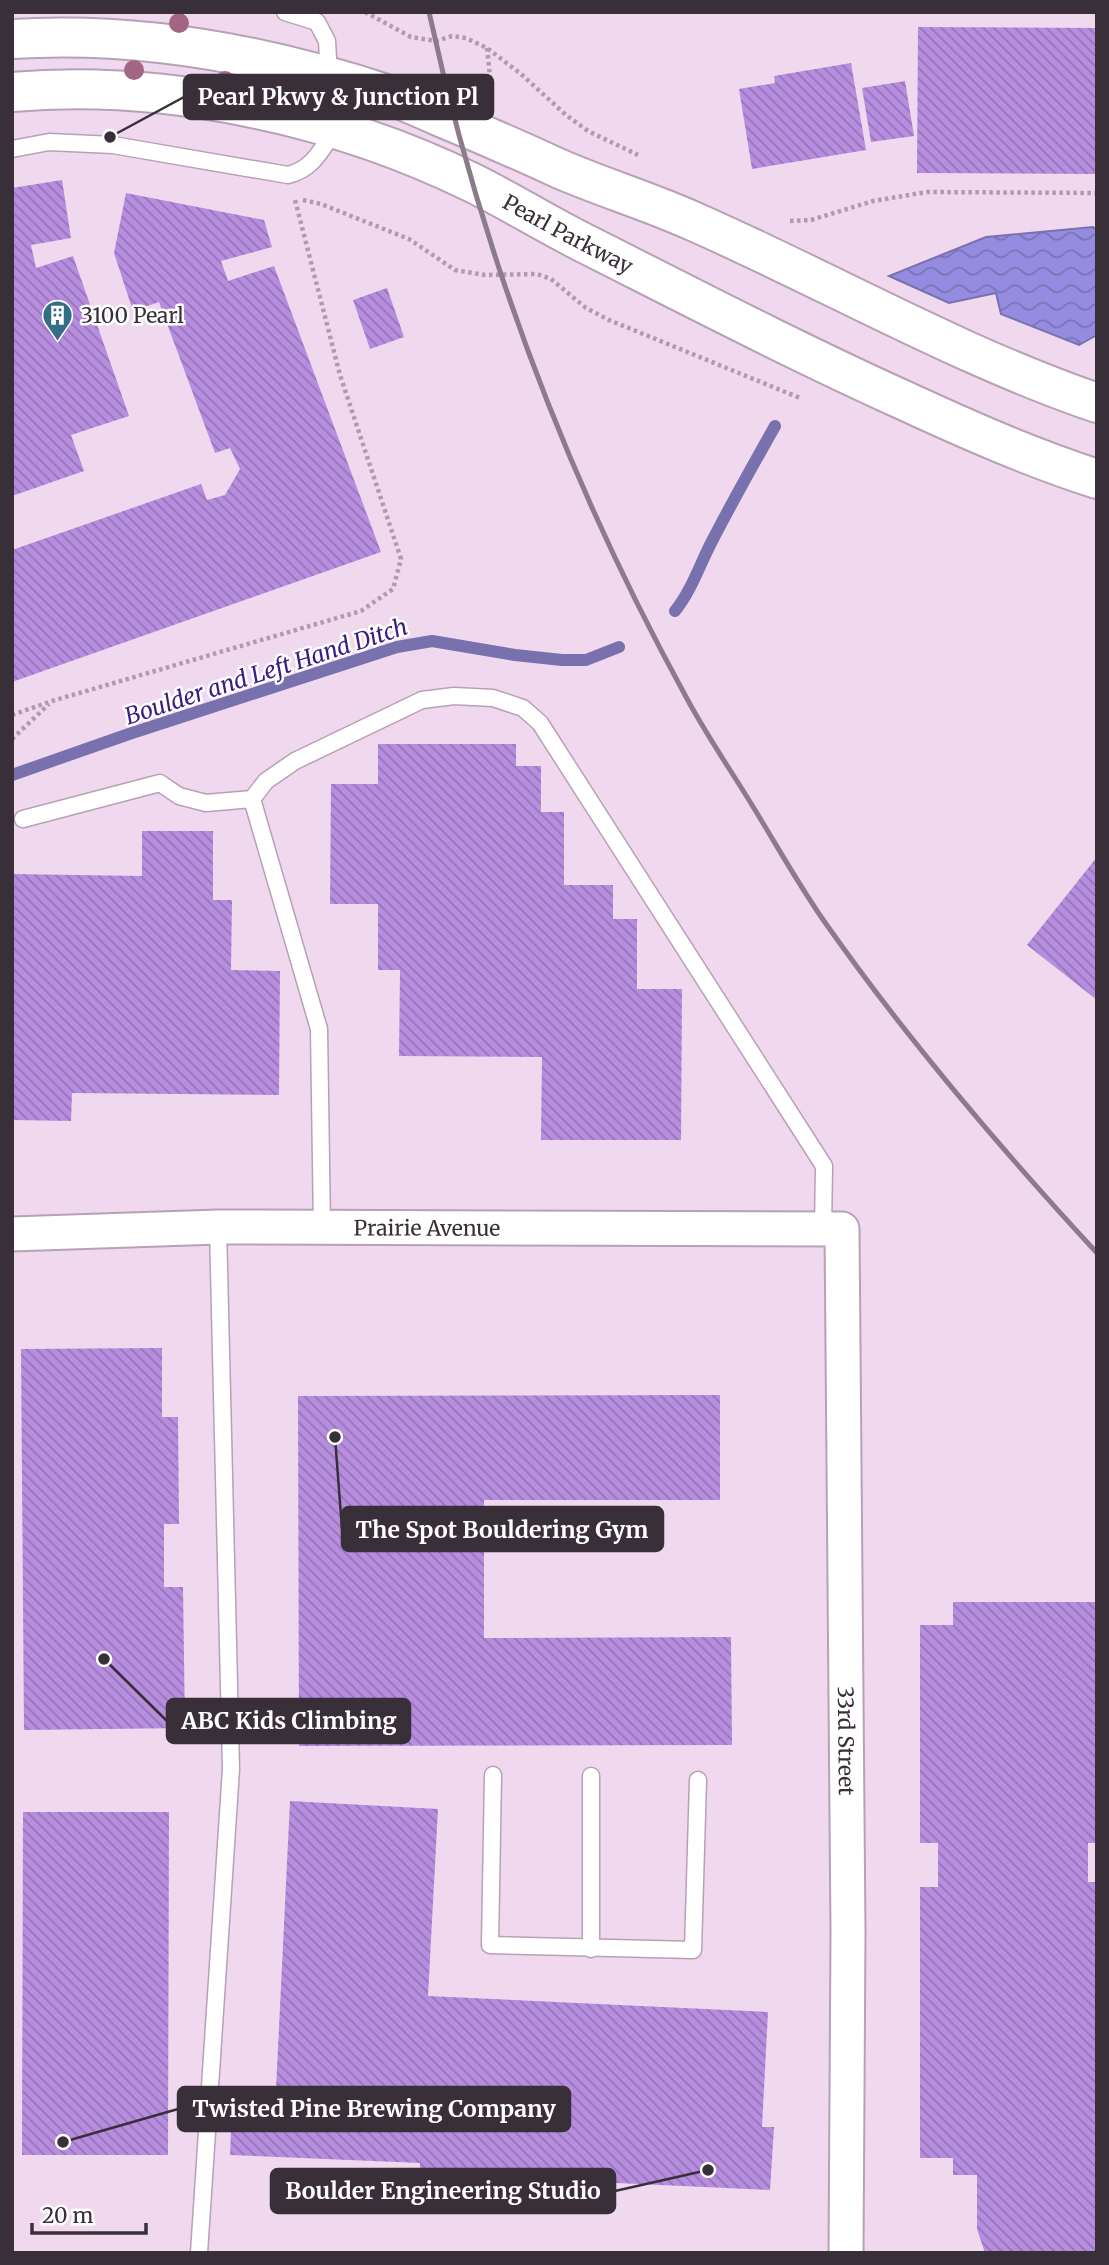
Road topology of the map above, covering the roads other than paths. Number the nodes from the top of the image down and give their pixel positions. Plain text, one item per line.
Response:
1 (285, 12) edge
2 (12, 39) edge
3 (329, 77) junction
4 (12, 92) edge
5 (334, 130) junction
6 (12, 149) edge
7 (1097, 403) edge
8 (1097, 479) edge
9 (252, 799) junction
10 (23, 819) dead end
11 (218, 1227) junction
12 (322, 1228) junction
13 (832, 1229) junction
14 (12, 1234) edge
15 (493, 1775) dead end
16 (591, 1776) dead end
17 (698, 1780) dead end
18 (591, 1949) junction
19 (199, 2253) edge
20 (846, 2253) edge

1 - 3 lane
2 - 3 main road
3 - 7 main road
4 - 5 main road, Pearl Parkway
5 - 6 lane
5 - 8 main road, Pearl Parkway
9 - 10 lane
9 - 12 lane
9 - 13 lane
11 - 12 street, Prairie Avenue
11 - 14 street, Prairie Avenue
11 - 19 lane
12 - 13 street, Prairie Avenue
13 - 20 street, 33rd Street
15 - 18 lane
16 - 18 lane
17 - 18 lane

